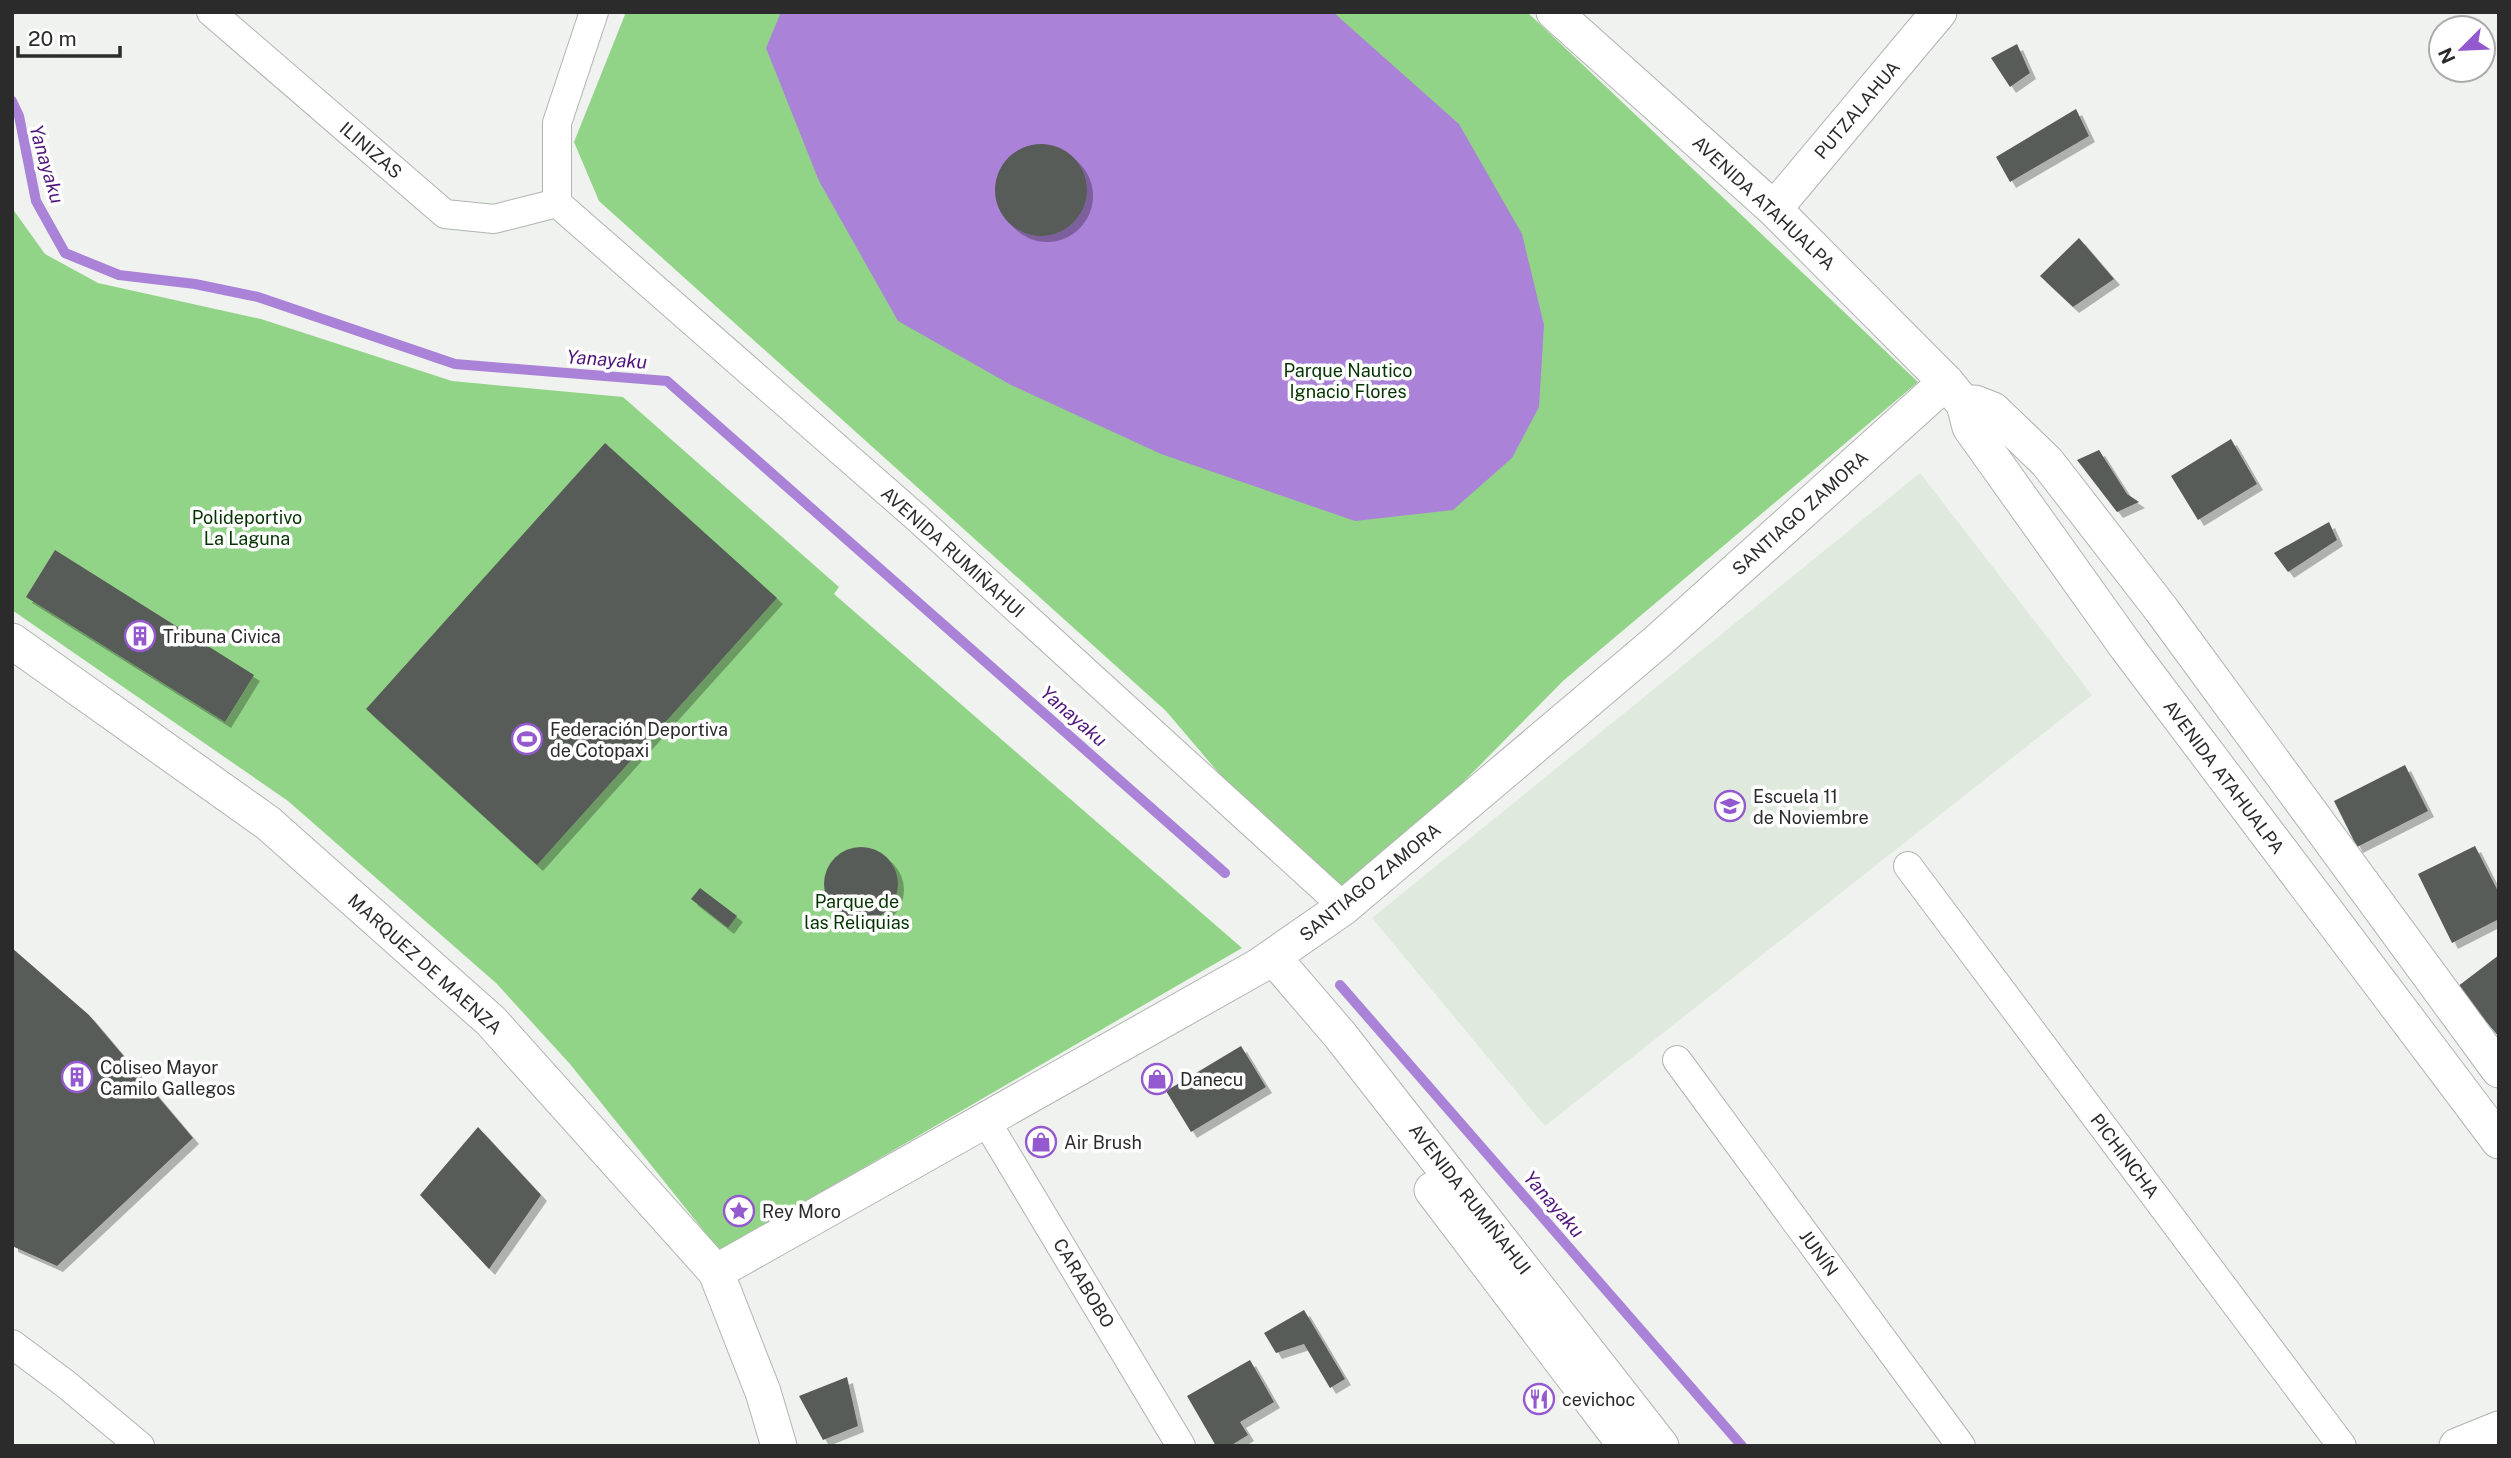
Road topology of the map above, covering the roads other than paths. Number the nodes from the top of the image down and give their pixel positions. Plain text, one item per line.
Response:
1 (211, 12) edge
2 (594, 12) edge
3 (1554, 12) edge
4 (1939, 12) edge
5 (557, 203) junction
6 (1774, 209) junction
7 (1955, 393) junction
8 (12, 641) edge
9 (1908, 866) dead end
10 (1339, 910) junction
11 (1270, 959) junction
12 (1677, 1060) dead end
13 (2499, 1070) edge
14 (986, 1121) junction
15 (2499, 1141) edge
16 (716, 1272) junction
17 (12, 1345) edge
18 (2499, 1429) edge
19 (1649, 1445) edge
20 (140, 1446) edge
21 (779, 1446) edge
22 (1181, 1446) edge
23 (1961, 1446) edge
24 (2342, 1446) edge
25 (2457, 1446) edge

1 - 5 street, ILINIZAS
2 - 5 street
3 - 6 street, AVENIDA ATAHUALPA
4 - 6 street, PUTZALAHUA
5 - 10 street, AVENIDA RUMIÑAHUI
6 - 7 street, AVENIDA ATAHUALPA
7 - 10 street, SANTIAGO ZAMORA
7 - 13 street, AVENIDA ATAHUALPA
7 - 15 street, AVENIDA ATAHUALPA
8 - 16 street, MARQUEZ DE MAENZA
9 - 24 street, PICHINCHA
10 - 11 street, SANTIAGO ZAMORA
11 - 14 street, SANTIAGO ZAMORA
11 - 19 street, AVENIDA RUMIÑAHUI
12 - 23 street, JUNÍN
14 - 16 street, SANTIAGO ZAMORA
14 - 22 street, CARABOBO
16 - 21 street, MARQUEZ DE MAENZA
17 - 20 street
18 - 25 street

